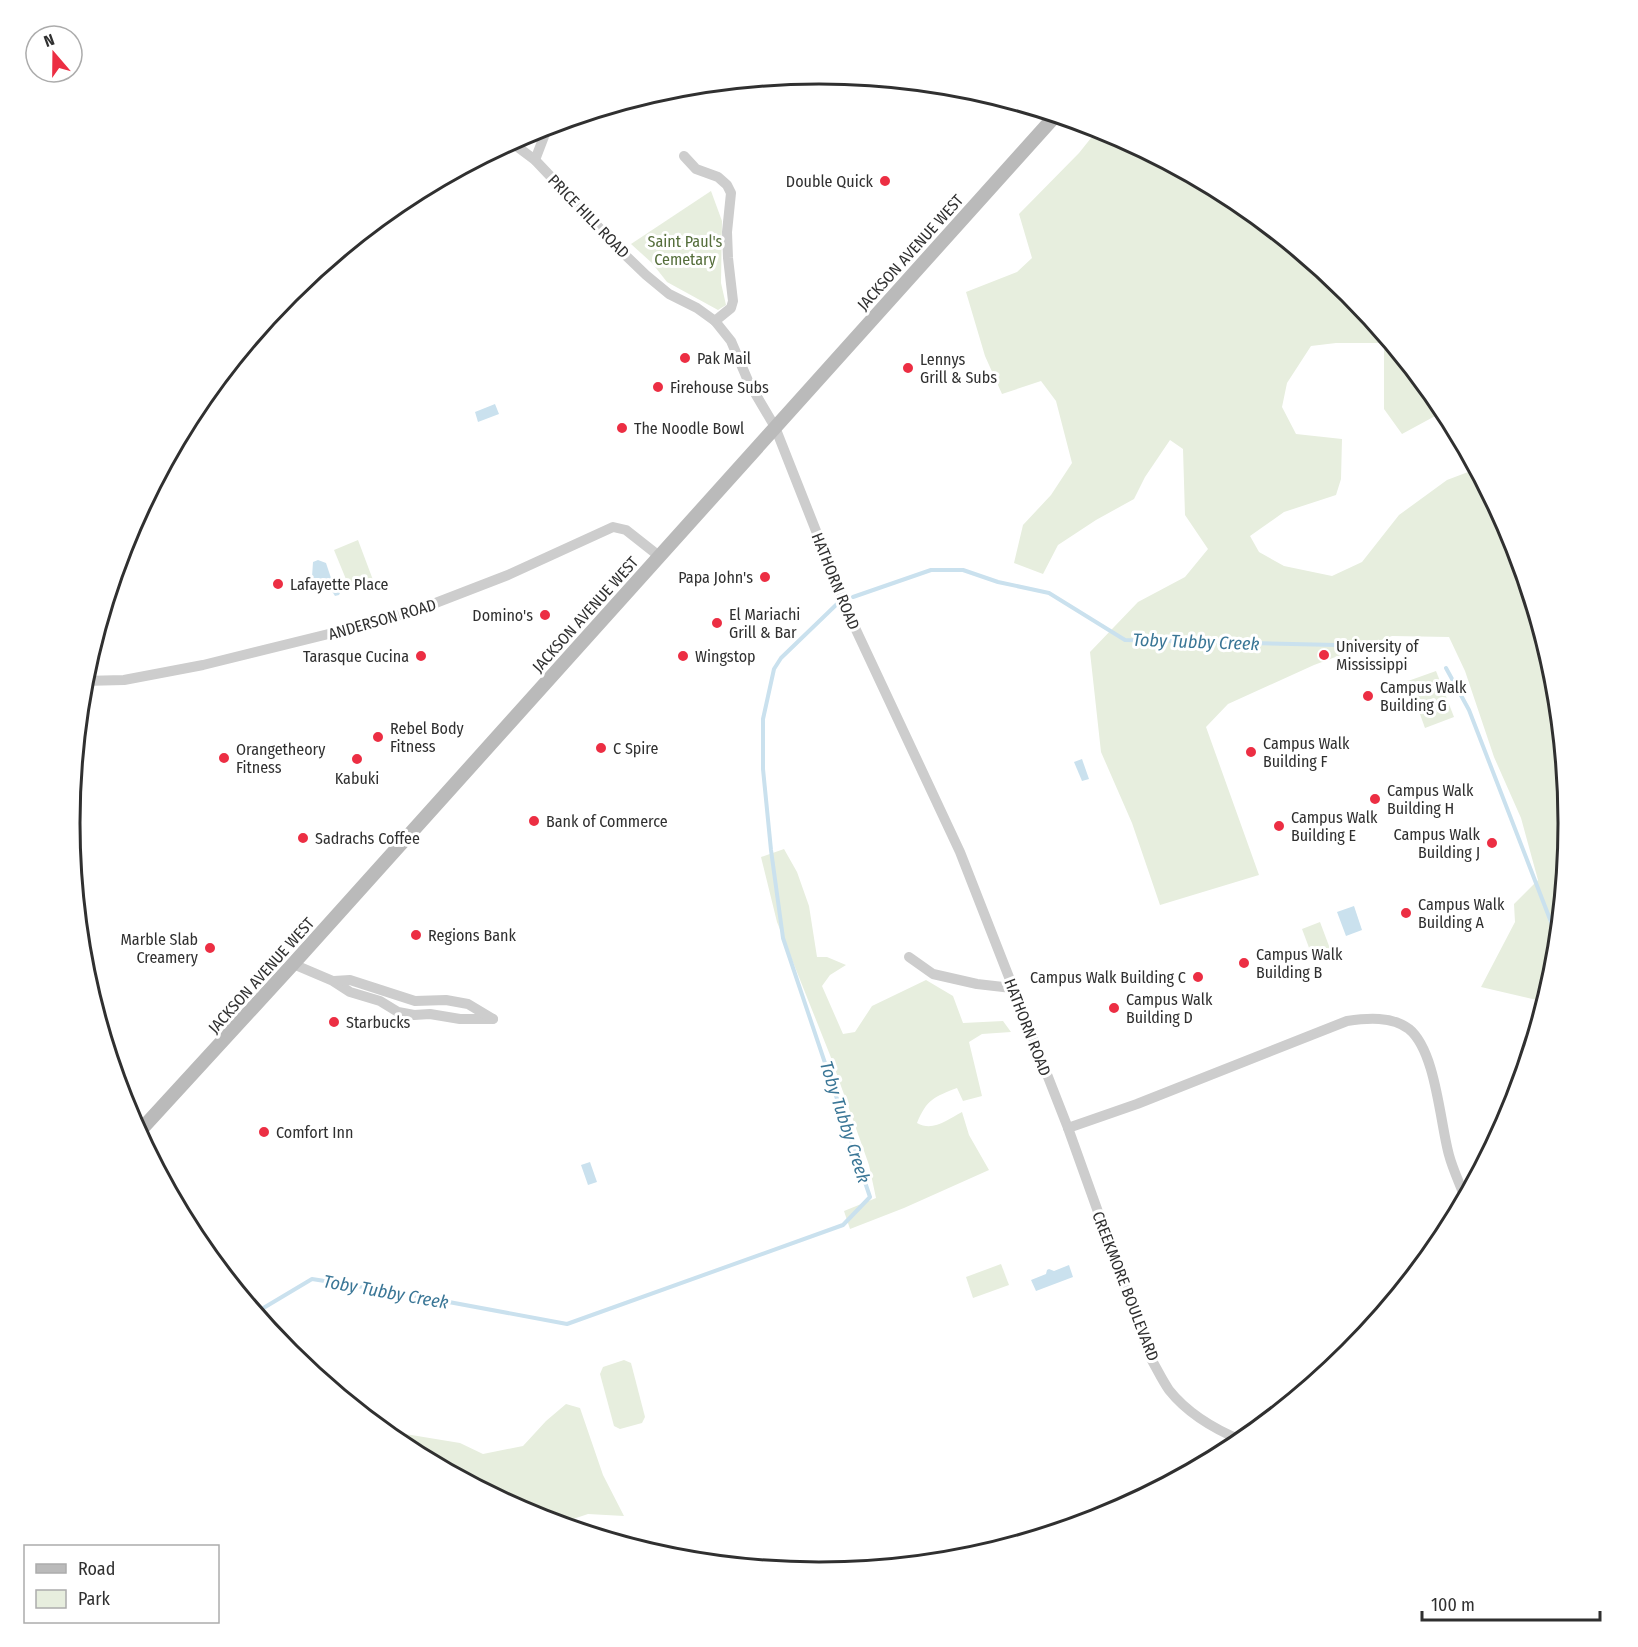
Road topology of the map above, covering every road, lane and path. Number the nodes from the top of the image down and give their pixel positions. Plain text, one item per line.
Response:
1 (1051, 121) edge
2 (544, 137) edge
3 (522, 146) edge
4 (684, 156) dead end
5 (535, 159) junction
6 (715, 321) junction
7 (775, 427) junction
8 (659, 556) junction
9 (94, 681) edge
10 (909, 957) dead end
11 (293, 964) junction
12 (333, 981) junction
13 (1012, 988) junction
14 (145, 1126) edge
15 (1068, 1128) junction
16 (1461, 1189) edge
17 (1232, 1436) edge

1 - 7 main road, JACKSON AVENUE WEST
2 - 5 street
3 - 5 street, PRICE HILL ROAD
4 - 6 street
5 - 6 street, PRICE HILL ROAD
6 - 7 street, PRICE HILL ROAD
7 - 8 main road, JACKSON AVENUE WEST
7 - 13 street, HATHORN ROAD
8 - 9 street, ANDERSON ROAD
8 - 11 main road, JACKSON AVENUE WEST
10 - 13 street
11 - 12 street
11 - 14 main road, JACKSON AVENUE WEST
12 - 12 street
13 - 15 street, HATHORN ROAD
15 - 16 street
15 - 17 street, CREEKMORE BOULEVARD

